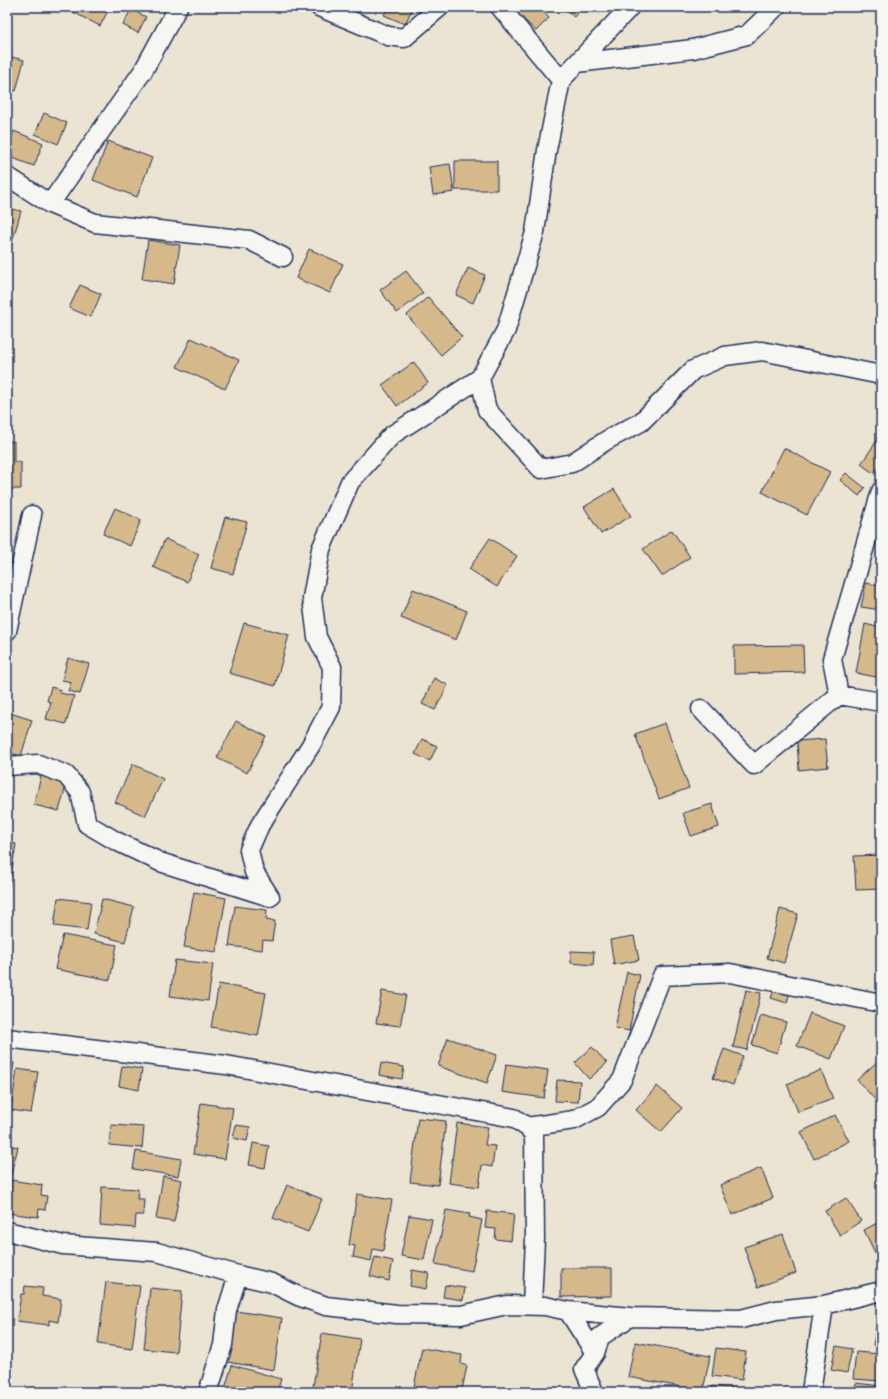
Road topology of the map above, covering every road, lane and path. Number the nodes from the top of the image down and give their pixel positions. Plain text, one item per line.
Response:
1 (178, 7) edge
2 (319, 7) edge
3 (440, 7) edge
4 (500, 7) edge
5 (630, 7) edge
6 (776, 7) edge
7 (577, 63) junction
8 (561, 80) junction
9 (7, 176) edge
10 (50, 204) junction
11 (283, 257) dead end
12 (881, 375) edge
13 (480, 378) junction
14 (881, 491) edge
15 (32, 515) dead end
16 (7, 631) edge
17 (839, 695) junction
18 (881, 702) edge
19 (701, 709) dead end
20 (7, 766) edge
21 (881, 1003) edge
22 (7, 1038) edge
23 (527, 1127) junction
24 (7, 1231) edge
25 (238, 1275) junction
26 (881, 1291) edge
27 (532, 1305) junction
28 (824, 1305) junction
29 (568, 1311) junction
30 (630, 1317) junction
31 (594, 1353) junction
32 (208, 1392) edge
33 (594, 1392) edge
34 (811, 1392) edge

1 - 10 street
2 - 3 street
4 - 8 street
5 - 7 street
6 - 7 street
7 - 8 street
8 - 13 street
9 - 10 street
10 - 11 street
12 - 13 street
13 - 20 street
14 - 17 street
15 - 16 street
17 - 18 street
17 - 19 street
21 - 23 street
22 - 23 street
23 - 27 street
24 - 25 street
25 - 27 street
25 - 32 street
26 - 28 street
27 - 29 street
28 - 30 street
28 - 34 street
29 - 30 street
29 - 31 street
30 - 31 street
31 - 33 street

